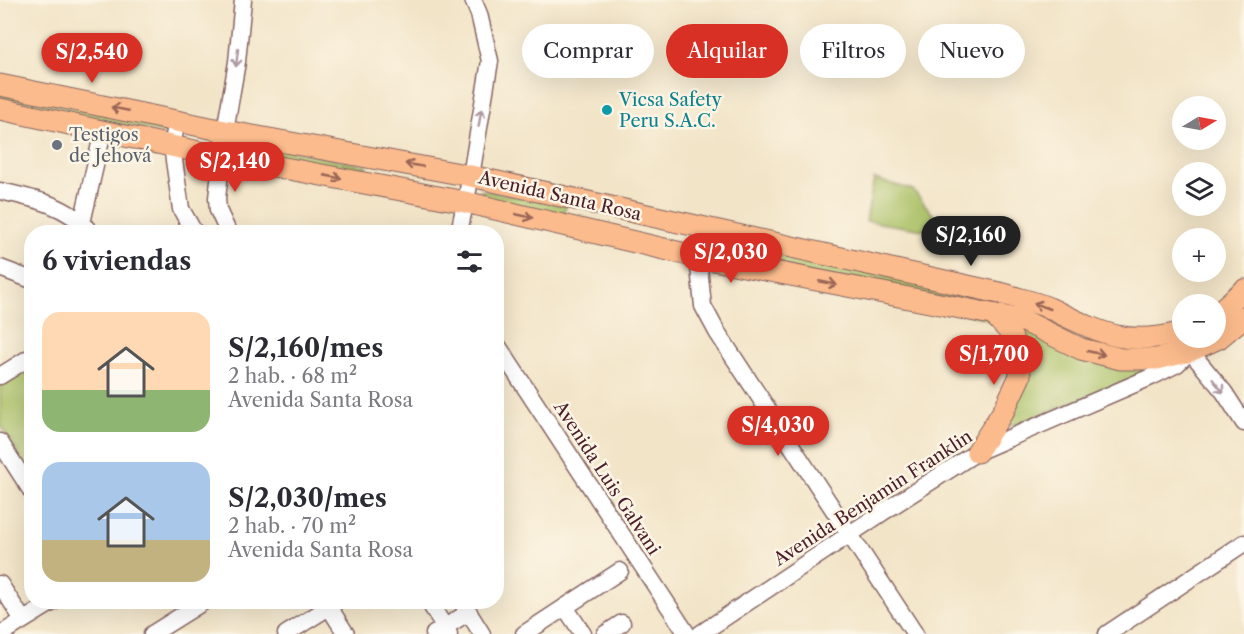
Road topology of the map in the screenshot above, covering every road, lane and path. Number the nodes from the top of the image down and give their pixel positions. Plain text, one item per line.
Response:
1 (243, 0) edge
2 (473, 0) edge
3 (0, 86) edge
4 (0, 109) edge
5 (177, 121) junction
6 (103, 131) junction
7 (225, 131) junction
8 (172, 147) junction
9 (222, 157) junction
10 (471, 176) junction
11 (0, 191) edge
12 (465, 202) junction
13 (82, 225) edge
14 (87, 225) edge
15 (190, 225) edge
16 (225, 225) edge
17 (460, 225) edge
18 (703, 229) junction
19 (698, 257) junction
20 (0, 268) edge
21 (24, 277) edge
22 (1244, 290) edge
23 (1226, 306) edge
24 (994, 315) junction
25 (1244, 317) edge
26 (1226, 332) edge
27 (1172, 340) edge
28 (1174, 348) edge
29 (1183, 348) edge
30 (1192, 348) edge
31 (504, 355) edge
32 (24, 361) edge
33 (0, 376) edge
34 (1244, 423) edge
35 (0, 442) edge
36 (978, 452) junction
37 (24, 480) edge
38 (849, 534) junction
39 (1244, 543) edge
40 (620, 571) dead end
41 (0, 584) edge
42 (565, 607) junction
43 (41, 609) edge
44 (192, 609) edge
45 (321, 609) edge
46 (331, 609) edge
47 (432, 609) edge
48 (463, 609) edge
49 (466, 609) edge
50 (23, 620) junction
51 (622, 623) dead end
52 (443, 632) edge
53 (1, 634) edge
54 (152, 634) edge
55 (286, 634) edge
56 (346, 634) edge
57 (482, 634) edge
58 (524, 634) edge
59 (583, 634) edge
60 (605, 634) edge
61 (687, 634) edge
62 (700, 634) edge
63 (915, 634) edge
64 (1107, 634) edge

1 -> 7 street
10 -> 2 street
5 -> 3 main road, Avenida Santa Rosa
4 - 6 main road, Avenida Santa Rosa
5 - 7 main road, Avenida Santa Rosa
5 - 8 street
6 - 8 main road, Avenida Santa Rosa
6 - 14 street
7 - 9 street
10 -> 7 main road, Avenida Santa Rosa
8 - 9 main road, Avenida Santa Rosa
8 - 15 street
9 -> 12 main road, Avenida Santa Rosa
9 - 16 street
10 - 12 street
10 - 18 main road, Avenida Santa Rosa
11 - 13 street
12 - 17 street
12 -> 19 main road, Avenida Santa Rosa
18 - 19 street
27 -> 18 main road, Avenida Santa Rosa
19 -> 24 main road, Avenida Santa Rosa
19 - 38 street
20 - 21 street
22 - 23 main road
24 -> 28 main road, Avenida Santa Rosa
24 - 36 main road
25 - 26 main road, Avenida Santa Rosa
29 - 36 street, Avenida Benjamin Franklin
30 -> 34 street
31 - 61 street, Avenida Luis Galvani
32 - 33 street
35 - 37 street
36 - 38 street, Avenida Benjamin Franklin
38 - 62 street, Avenida Benjamin Franklin
38 - 63 street
39 - 64 street
40 - 42 street
41 - 50 street
42 - 58 street
42 - 59 street
43 - 50 street
44 - 54 street
45 - 55 street
46 - 56 street
47 - 52 street
48 - 52 street
49 - 57 street
50 - 53 street
51 - 60 street

